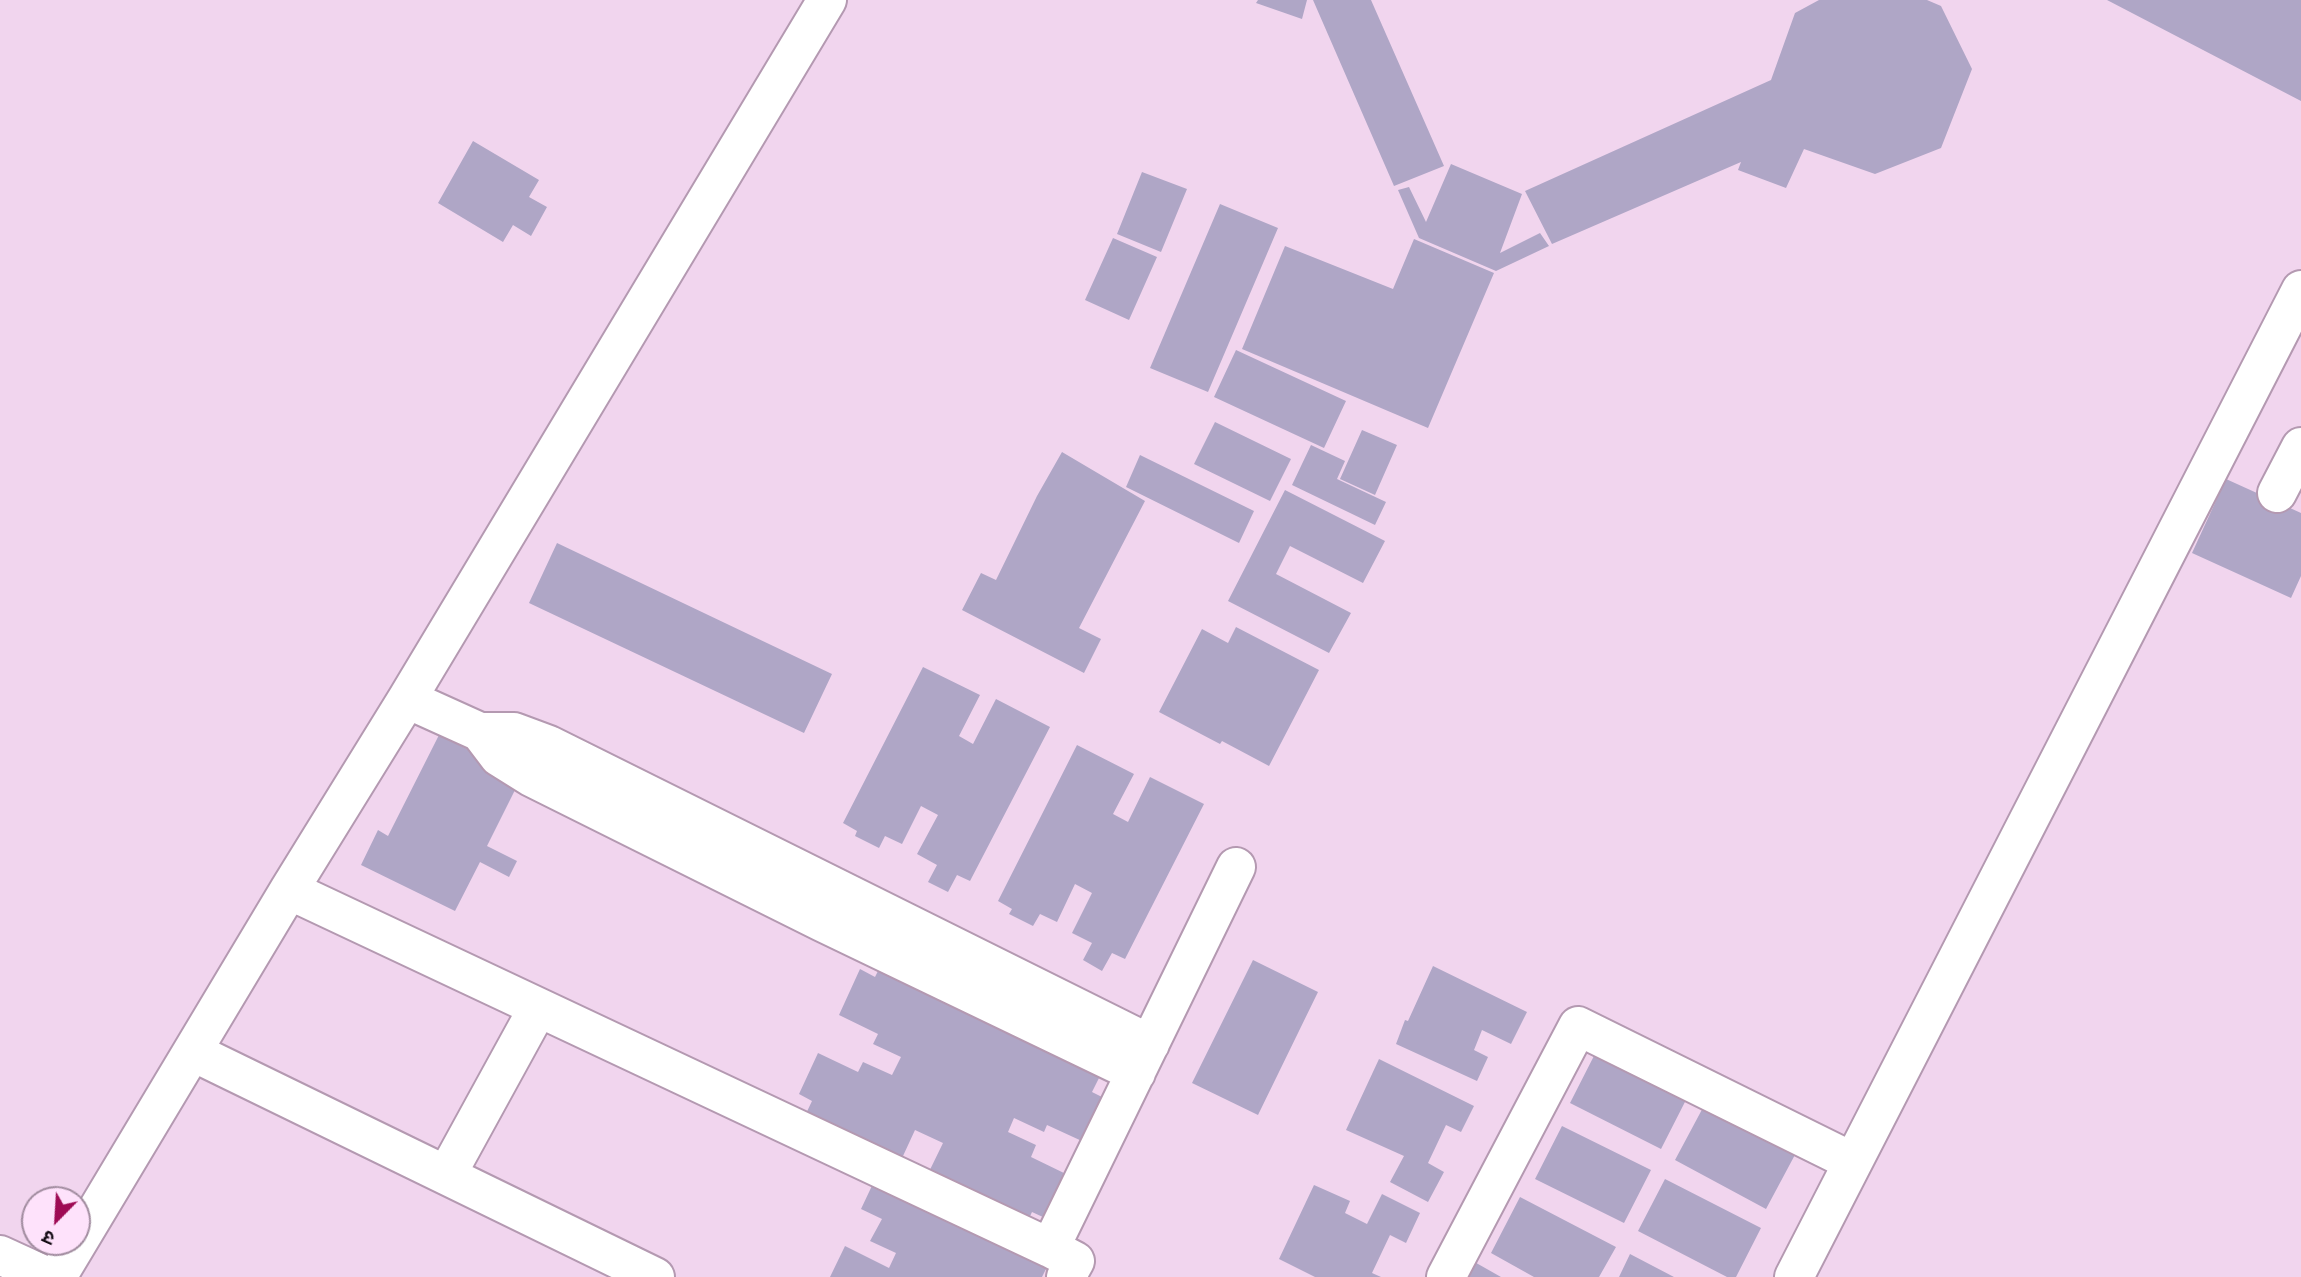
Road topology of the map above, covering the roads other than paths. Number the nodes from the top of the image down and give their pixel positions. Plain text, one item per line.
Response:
1 (827, 0) edge
2 (2301, 290) edge
3 (2301, 447) edge
4 (2277, 493) dead end
5 (407, 699) junction
6 (1236, 867) dead end
7 (289, 890) junction
8 (538, 1008) junction
9 (193, 1052) junction
10 (1143, 1058) junction
11 (1853, 1162) junction
12 (447, 1174) junction
13 (0, 1255) edge
14 (1058, 1262) edge
15 (48, 1277) edge
16 (57, 1277) edge
17 (656, 1277) edge
18 (1446, 1277) edge
19 (1794, 1277) edge

1 - 5 street
2 - 11 street
3 - 4 street
5 - 7 street
5 - 10 street
6 - 10 street
7 - 8 street
7 - 9 street
8 - 12 street
8 - 14 street
9 - 12 street
9 - 16 street
10 - 14 street
11 - 18 street
11 - 19 street
12 - 17 street
13 - 15 street

